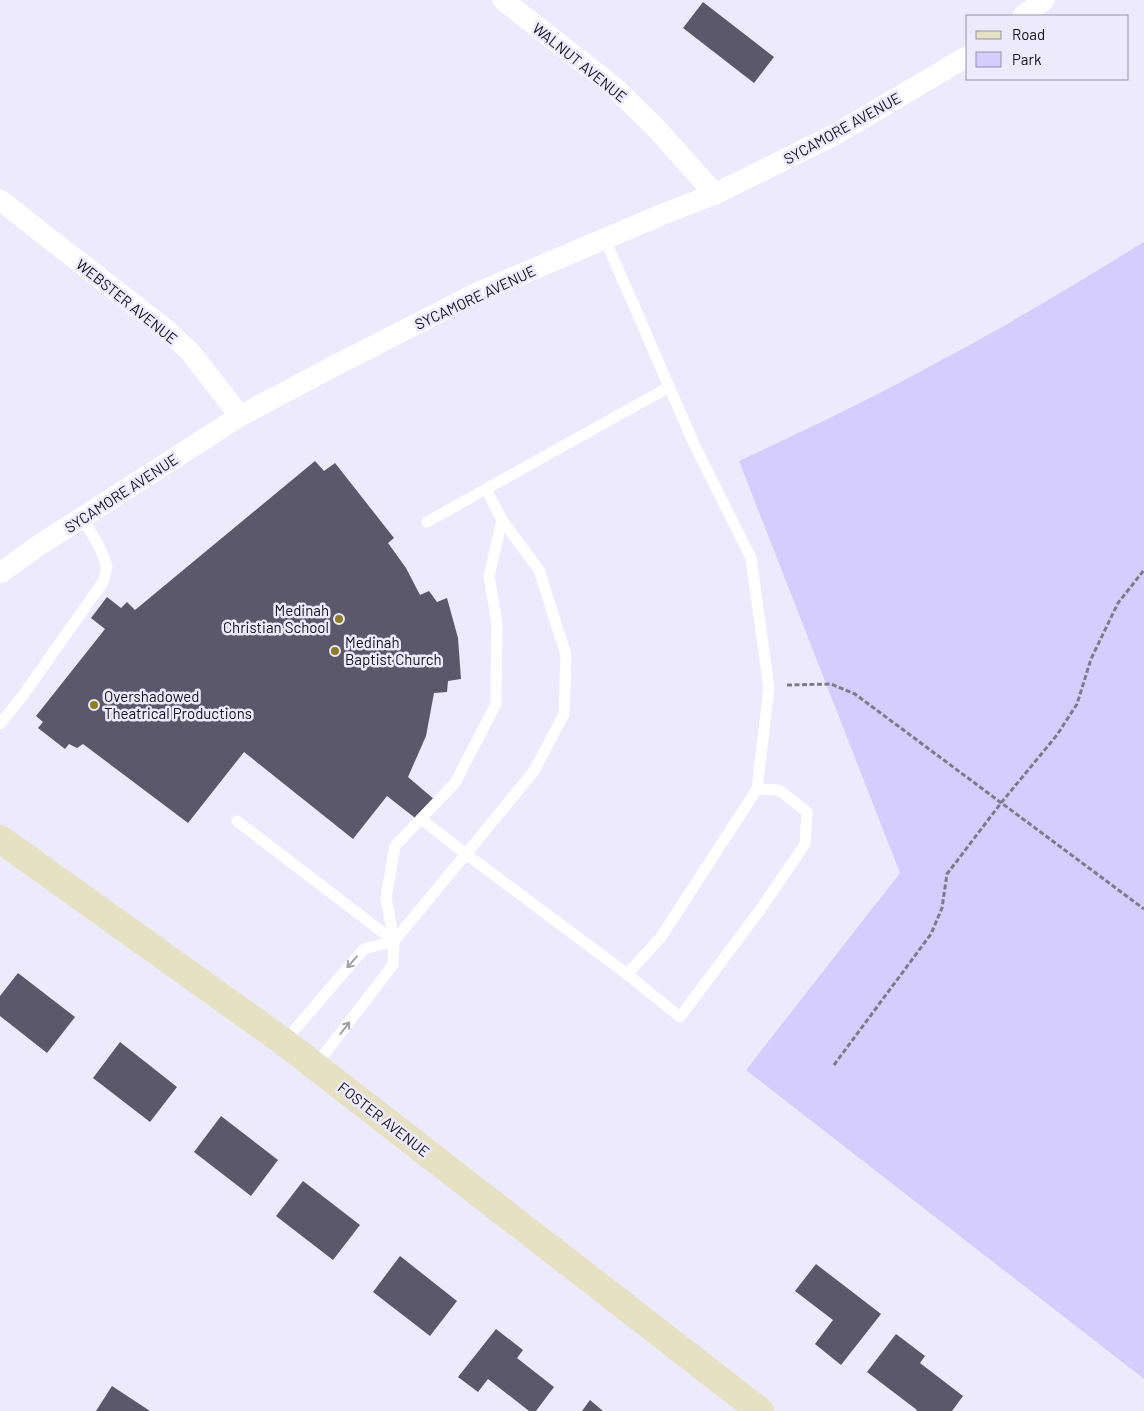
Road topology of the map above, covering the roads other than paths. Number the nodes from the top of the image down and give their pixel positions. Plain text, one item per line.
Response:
1 (503, 0) edge
2 (1044, 0) edge
3 (1024, 15) edge
4 (966, 57) edge
5 (714, 194) junction
6 (0, 200) edge
7 (605, 239) junction
8 (670, 387) junction
9 (240, 416) junction
10 (486, 488) junction
11 (82, 518) junction
12 (502, 520) junction
13 (427, 522) dead end
14 (0, 573) edge
15 (0, 724) edge
16 (756, 789) junction
17 (421, 818) junction
18 (238, 821) dead end
19 (0, 839) edge
20 (466, 854) junction
21 (394, 941) junction
22 (627, 974) junction
23 (284, 1042) junction
24 (315, 1066) junction
25 (760, 1411) edge

1 - 5 street, WALNUT AVENUE
2 - 3 street
4 - 5 street, SYCAMORE AVENUE
5 - 7 street, SYCAMORE AVENUE
6 - 9 street, WEBSTER AVENUE
7 - 8 lane
7 - 9 street, SYCAMORE AVENUE
8 - 10 lane
8 - 16 lane
9 - 11 street, SYCAMORE AVENUE
10 - 12 lane
10 - 13 lane
11 - 14 street, SYCAMORE AVENUE
11 - 15 lane
12 - 17 lane
12 - 20 lane
16 - 22 lane
16 - 22 lane
17 - 20 lane
17 - 21 lane
18 - 21 lane
19 - 23 street, FOSTER AVENUE
20 - 21 lane
20 - 22 lane
21 -> 23 lane
24 -> 21 lane
23 - 24 street, FOSTER AVENUE
24 - 25 street, FOSTER AVENUE

